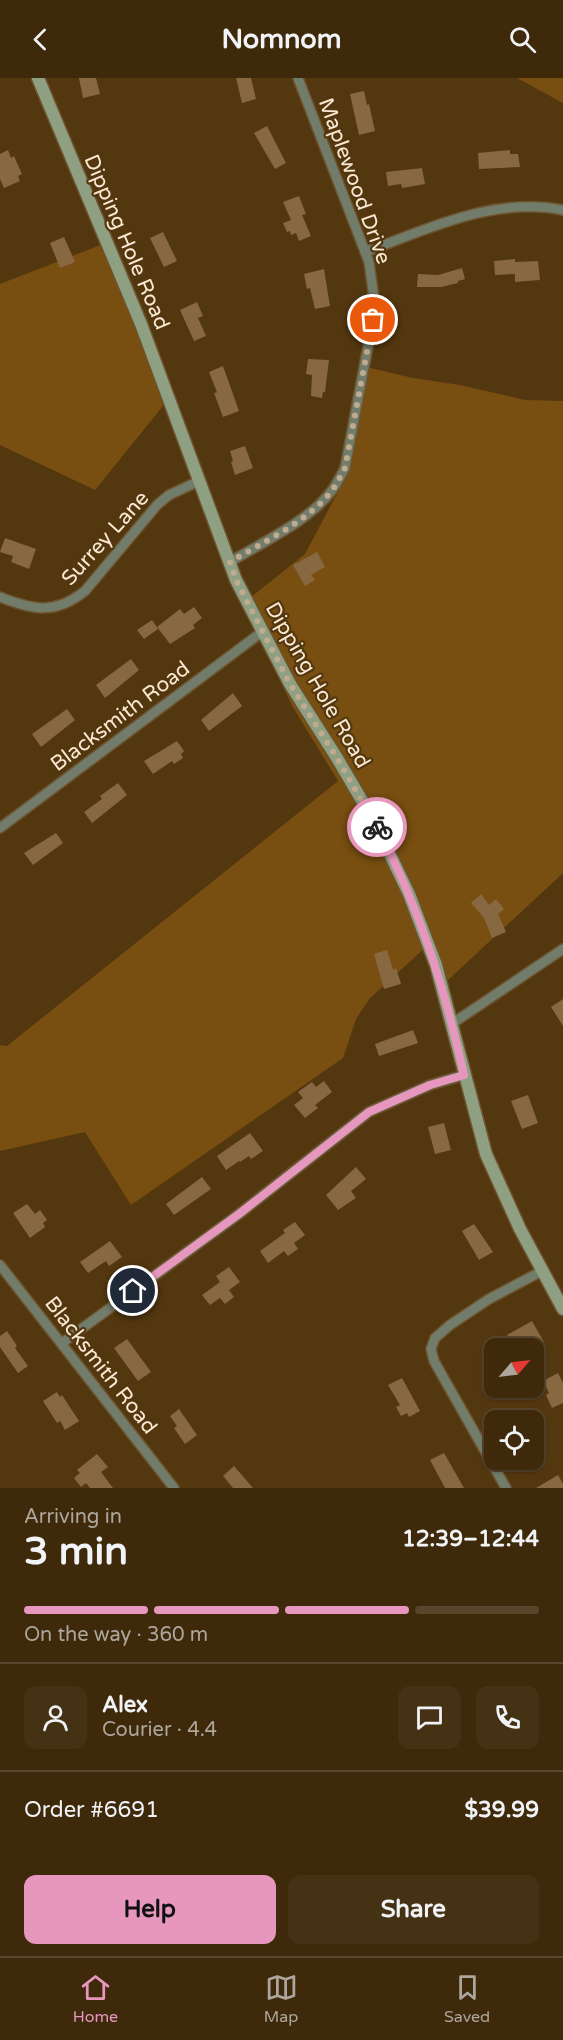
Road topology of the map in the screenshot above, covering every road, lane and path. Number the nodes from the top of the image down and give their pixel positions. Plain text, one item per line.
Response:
1 (38, 78) edge
2 (298, 78) edge
3 (563, 210) edge
4 (365, 252) junction
5 (199, 481) junction
6 (230, 562) junction
7 (0, 597) edge
8 (262, 632) junction
9 (0, 828) edge
10 (563, 949) edge
11 (453, 1023) junction
12 (464, 1075) junction
13 (0, 1265) edge
14 (542, 1271) junction
15 (563, 1309) edge
16 (62, 1343) junction
17 (174, 1488) edge
18 (506, 1488) edge

1 - 5 main road, Dipping Hole Road
2 - 4 street, Maplewood Drive
3 - 4 street
4 - 6 street, Maplewood Drive
5 - 6 main road, Dipping Hole Road
5 - 7 street, Surrey Lane
6 - 8 main road, Dipping Hole Road
8 - 9 street, Blacksmith Road
8 - 11 main road, Dipping Hole Road
10 - 11 street
11 - 12 main road, Dipping Hole Road
12 - 14 main road, Dipping Hole Road
12 - 16 street
13 - 16 street, Blacksmith Road
14 - 15 main road, Dipping Hole Road
14 - 18 street
16 - 17 street, Blacksmith Road

